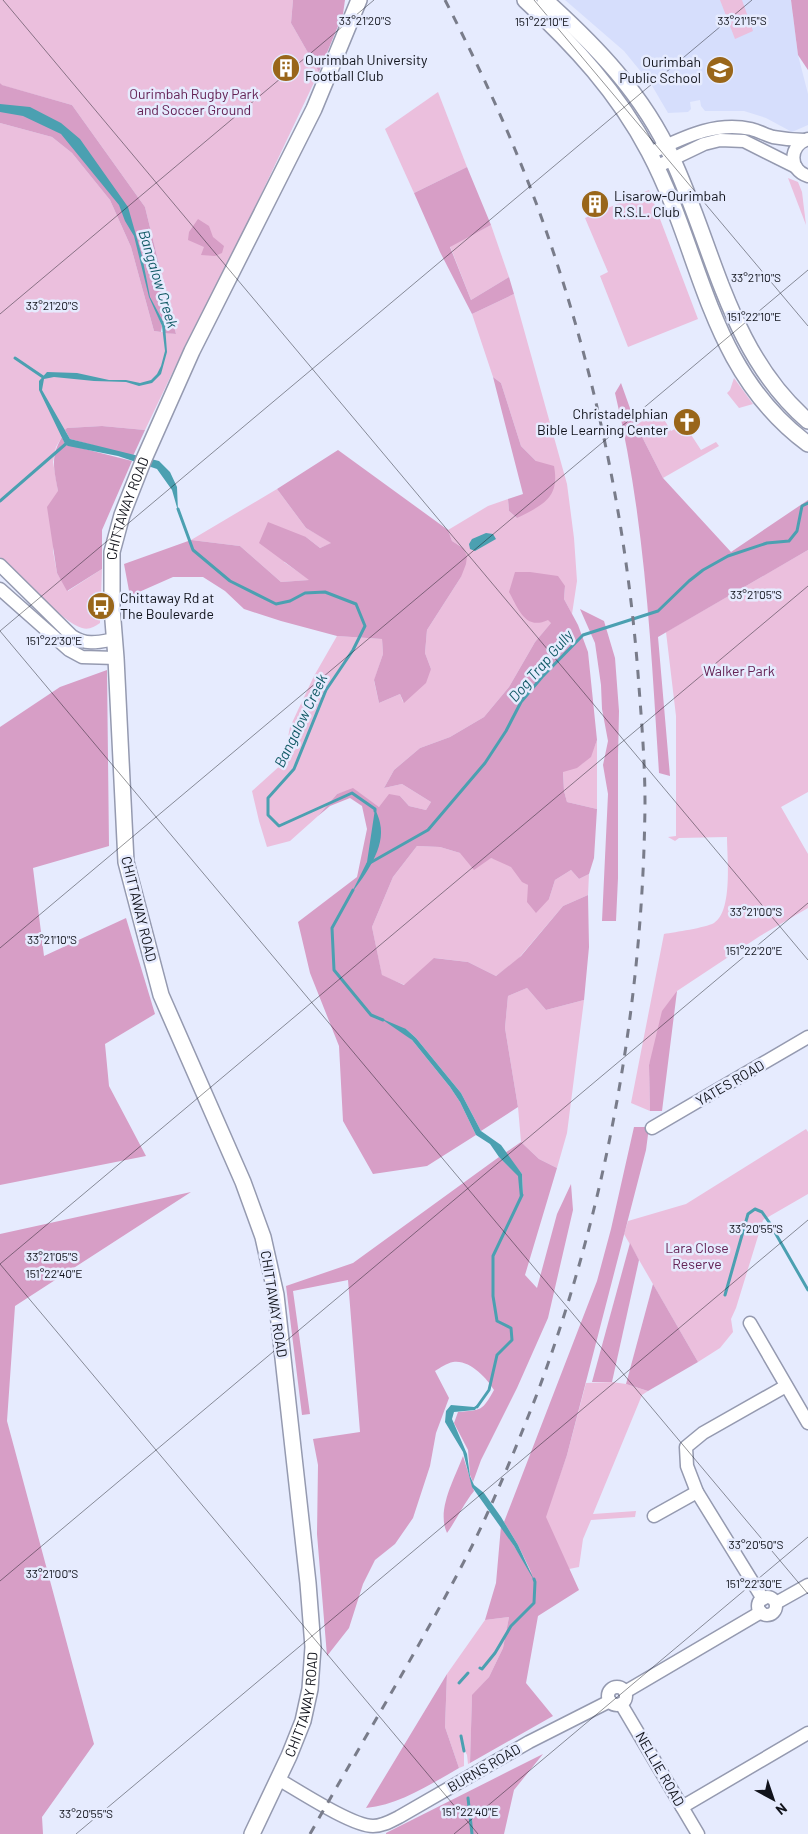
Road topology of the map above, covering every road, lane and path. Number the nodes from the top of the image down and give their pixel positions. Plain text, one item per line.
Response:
1 (359, 0) edge
2 (525, 0) edge
3 (545, 0) edge
4 (806, 139) edge
5 (670, 152) junction
6 (653, 160) junction
7 (796, 167) junction
8 (808, 176) edge
9 (808, 421) edge
10 (808, 444) edge
11 (0, 565) edge
12 (0, 589) edge
13 (115, 640) junction
14 (116, 658) junction
15 (808, 1037) edge
16 (652, 1128) dead end
17 (750, 1322) dead end
18 (786, 1386) junction
19 (808, 1423) edge
20 (697, 1492) junction
21 (654, 1516) dead end
22 (808, 1584) edge
23 (763, 1599) junction
24 (776, 1603) junction
25 (761, 1612) junction
26 (616, 1703) junction
27 (808, 1733) edge
28 (278, 1780) junction
29 (682, 1807) junction
30 (373, 1830) edge
31 (252, 1834) edge
32 (698, 1834) edge

1 - 13 main road, CHITTAWAY ROAD
2 - 6 main road
3 - 5 main road
4 - 5 street
4 - 7 street
5 - 6 street
5 - 7 street
5 - 9 main road
6 - 10 main road
7 - 8 street
11 - 13 street
12 - 14 street
13 - 14 main road, CHITTAWAY ROAD
14 - 28 main road, CHITTAWAY ROAD
15 - 16 street, YATES ROAD
17 - 18 street
18 - 19 street
18 - 20 street
20 - 21 street
20 - 23 street
22 - 24 street, BURNS ROAD
23 - 24 street
23 - 25 street
24 - 25 street, BURNS ROAD
25 - 26 street, BURNS ROAD
26 - 29 street, NELLIE ROAD
26 - 30 street, BURNS ROAD
27 - 29 street
28 - 30 street, BURNS ROAD
28 - 31 main road, CHITTAWAY ROAD
29 - 32 street, NELLIE ROAD

